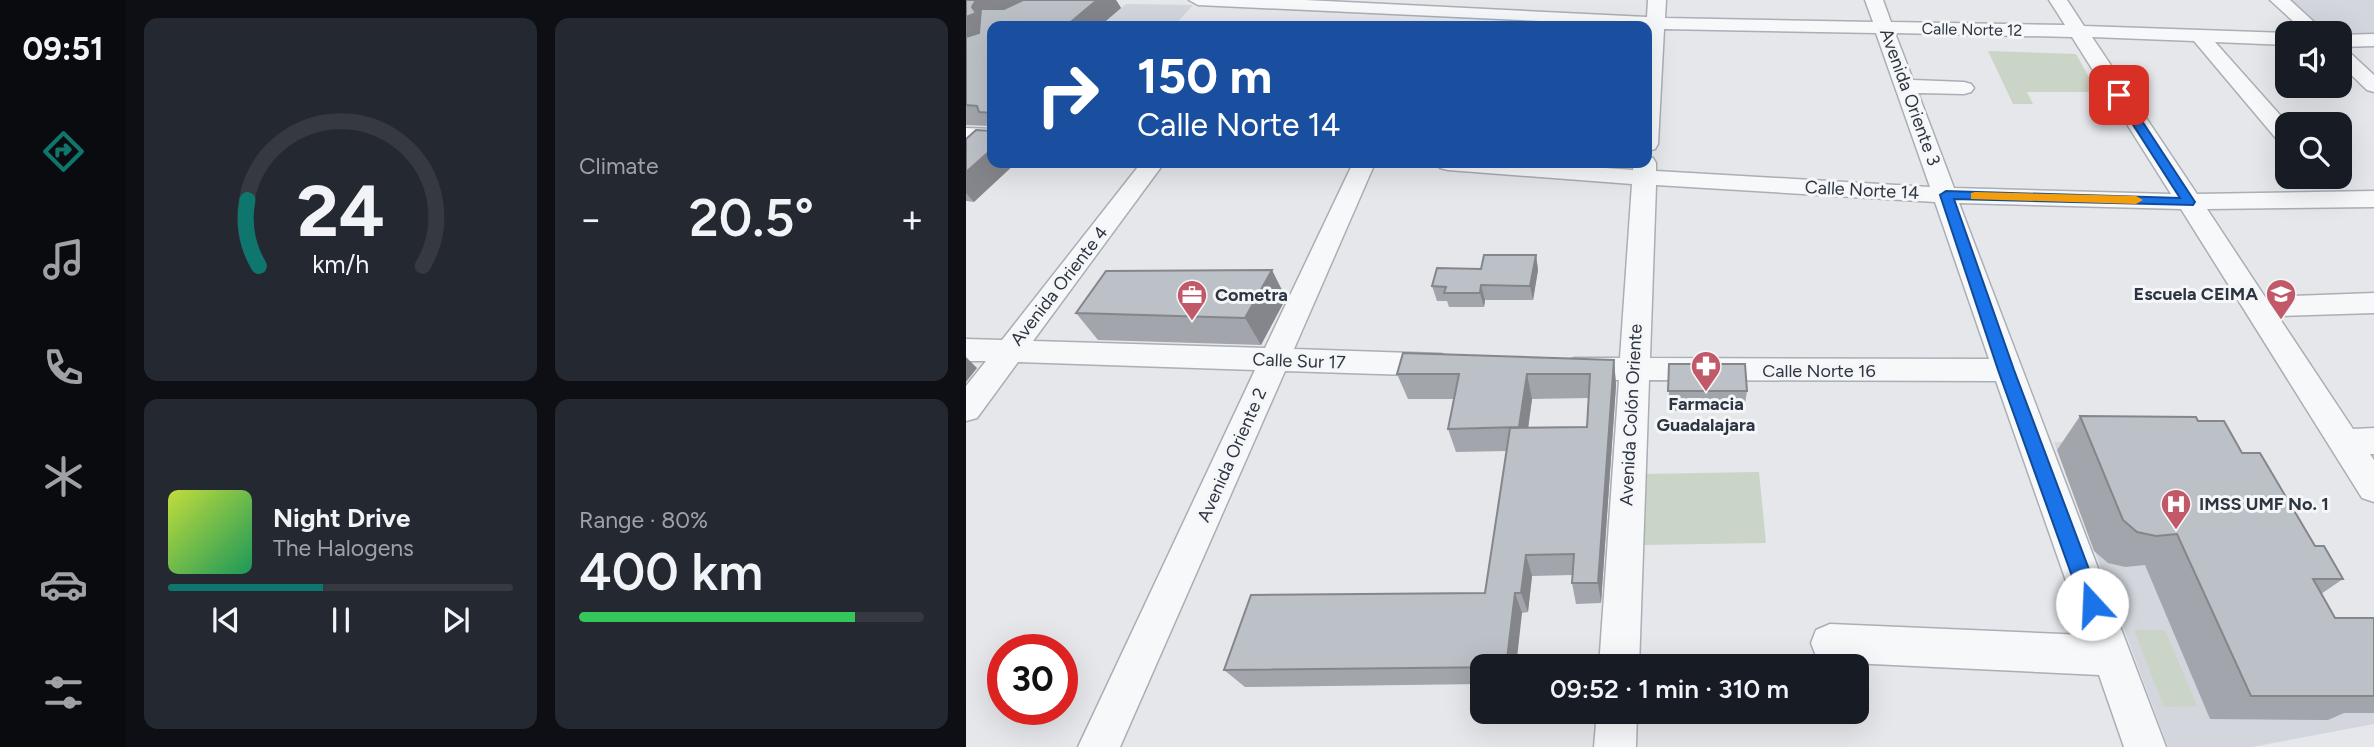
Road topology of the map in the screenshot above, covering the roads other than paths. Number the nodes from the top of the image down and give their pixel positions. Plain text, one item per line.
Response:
1 (1198, 0) edge
2 (1657, 0) edge
3 (1874, 0) edge
4 (2058, 0) edge
5 (2279, 0) edge
6 (1274, 1) edge
7 (1511, 8) edge
8 (1435, 13) edge
9 (1261, 18) dead end
10 (1637, 21) edge
11 (2303, 21) edge
12 (1652, 23) edge
13 (1656, 23) junction
14 (1885, 28) junction
15 (2077, 31) junction
16 (2200, 36) junction
17 (2275, 39) edge
18 (2374, 40) edge
19 (2352, 41) edge
20 (2352, 52) edge
21 (2374, 62) edge
22 (2352, 65) edge
23 (1652, 77) edge
24 (1904, 86) junction
25 (2374, 86) edge
26 (1964, 88) dead end
27 (2275, 123) edge
28 (1149, 168) edge
29 (1362, 168) edge
30 (1571, 168) edge
31 (1645, 171) edge
32 (2332, 189) edge
33 (1946, 195) junction
34 (2341, 199) junction
35 (2374, 199) edge
36 (2189, 202) junction
37 (2374, 303) edge
38 (2256, 307) junction
39 (966, 350) edge
40 (1009, 351) junction
41 (1275, 360) junction
42 (1468, 366) edge
43 (1550, 369) edge
44 (2006, 370) junction
45 (1633, 371) junction
46 (966, 410) edge
47 (2359, 442) edge
48 (2374, 488) edge
49 (1830, 643) dead end
50 (1620, 654) edge
51 (2111, 656) junction
52 (1616, 724) edge
53 (1099, 747) edge
54 (1615, 747) edge
55 (2145, 747) edge

1 - 6 street, Calle Norte 12
2 - 13 street
3 - 14 street, Avenida Oriente 3
4 - 15 street
5 - 11 street
6 - 8 street, Calle Norte 12
6 - 9 street
7 - 8 street, Calle Norte 12
7 - 10 street, Calle Norte 12
12 - 13 street, Calle Norte 12
13 - 14 street, Calle Norte 12
13 - 23 street
14 - 15 street, Calle Norte 12
14 - 24 street, Avenida Oriente 3
15 - 16 street, Calle Norte 12
15 - 36 street
16 - 17 street, Calle Norte 12
16 - 27 street
18 - 19 street
20 - 21 street
22 - 25 street
24 - 26 street
24 - 33 street, Avenida Oriente 3
28 - 40 street, Avenida Oriente 4
29 - 41 street, Avenida Oriente 2
30 - 31 street, Calle Norte 14
31 - 33 street, Calle Norte 14
31 - 45 street, Avenida Colón Oriente
32 - 34 street
33 - 36 street, Calle Norte 14
33 - 44 street, Avenida Oriente 3
34 - 35 street, Calle Norte 14
34 - 36 street, Calle Norte 14
36 - 38 street
37 - 38 street
38 - 47 street
39 - 40 street, Calle Sur 17
40 - 41 street, Calle Sur 17
40 - 46 street, Avenida Oriente 4
41 - 42 street, Calle Sur 17
41 - 53 street, Avenida Oriente 2
43 - 45 street
44 - 45 street, Calle Norte 16
44 - 51 street, Avenida Oriente 3
45 - 50 street, Avenida Colón Oriente
47 - 48 street
49 - 51 street
51 - 55 street, Avenida Oriente 3
52 - 54 street

